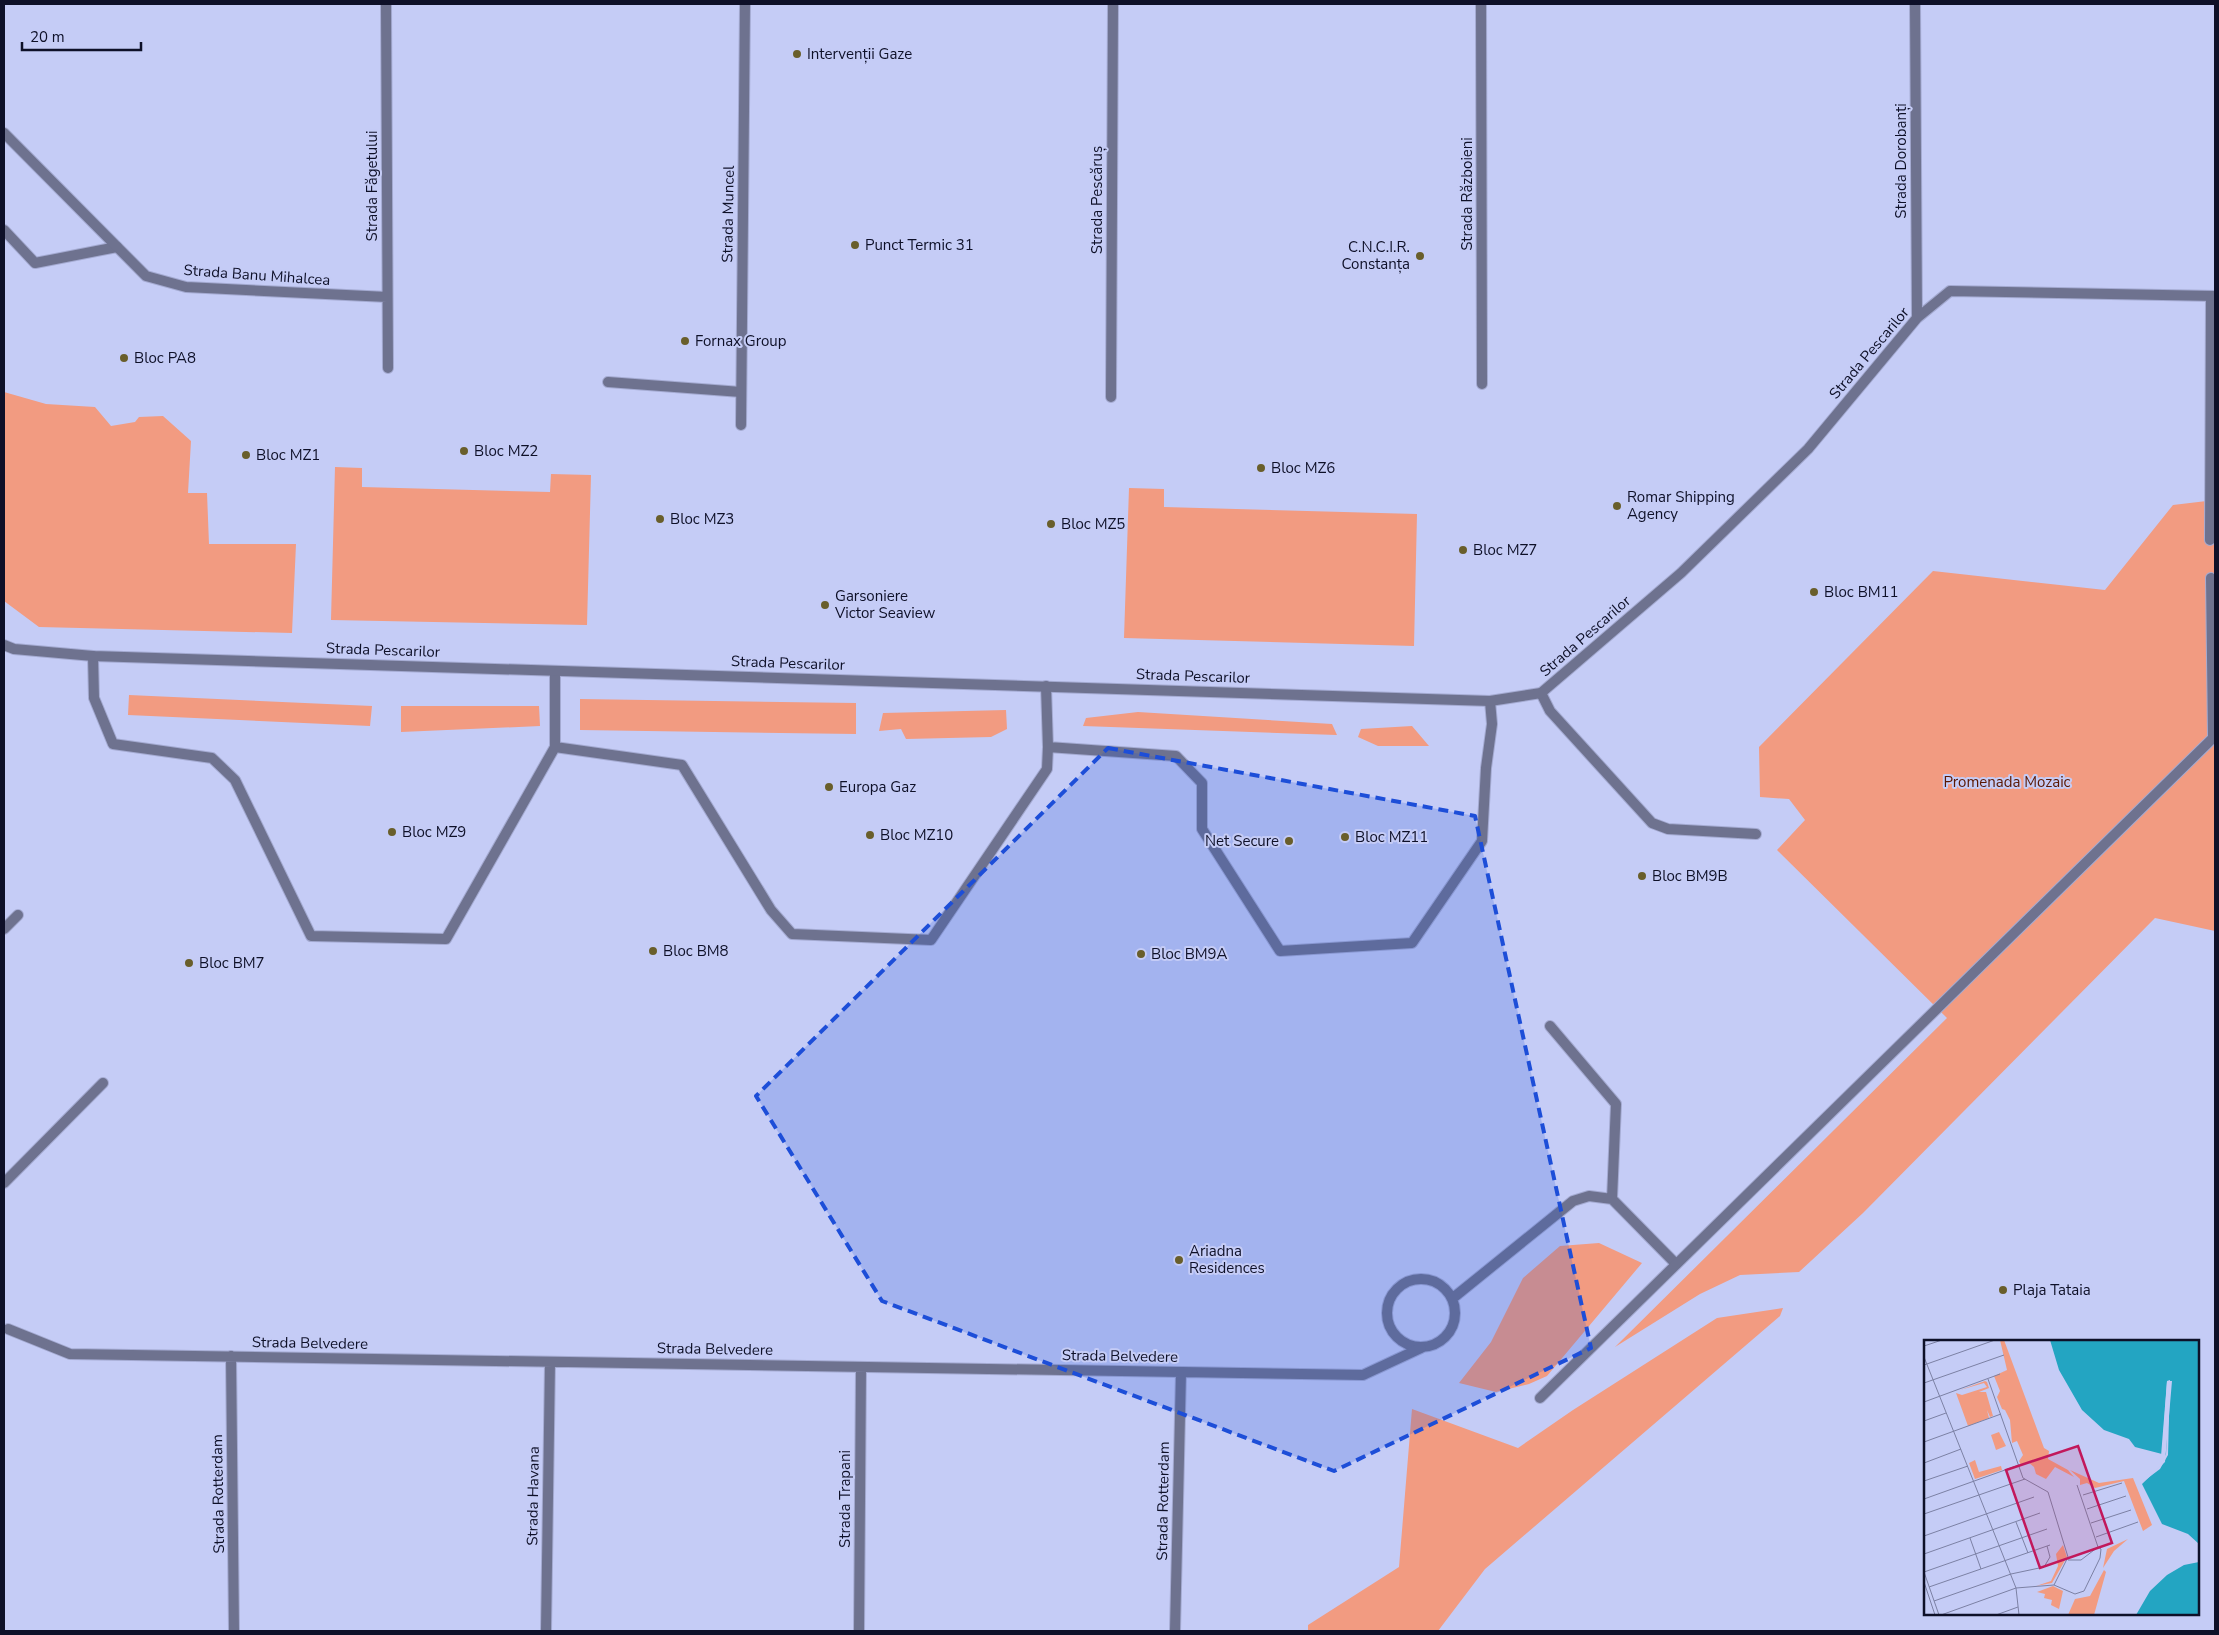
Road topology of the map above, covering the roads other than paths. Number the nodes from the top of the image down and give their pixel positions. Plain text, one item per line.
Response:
1 (386, 4) edge
2 (745, 4) edge
3 (1114, 4) edge
4 (1481, 4) edge
5 (1915, 4) edge
6 (4, 134) edge
7 (4, 230) edge
8 (117, 247) junction
9 (387, 296) junction
10 (2213, 296) edge
11 (1917, 318) junction
12 (388, 368) dead end
13 (608, 382) dead end
14 (1482, 384) dead end
15 (741, 392) junction
16 (1112, 396) dead end
17 (741, 426) dead end
18 (2210, 540) dead end
19 (2211, 578) dead end
20 (4, 645) edge
21 (93, 656) junction
22 (555, 671) junction
23 (2214, 684) edge
24 (1046, 686) junction
25 (1542, 694) junction
26 (1490, 701) junction
27 (2214, 736) edge
28 (556, 747) junction
29 (1048, 747) junction
30 (1756, 834) dead end
31 (18, 915) dead end
32 (4, 929) edge
33 (1550, 1026) dead end
34 (103, 1083) dead end
35 (4, 1183) edge
36 (1612, 1199) junction
37 (1676, 1264) junction
38 (1453, 1298) junction
39 (5, 1327) edge
40 (1421, 1348) junction
41 (231, 1356) junction
42 (550, 1362) junction
43 (861, 1367) junction
44 (1181, 1372) junction
45 (1540, 1398) dead end
46 (234, 1631) edge
47 (546, 1631) edge
48 (859, 1631) edge
49 (1175, 1631) edge

1 - 9 street, Strada Făgetului
2 - 15 street, Strada Muncel
3 - 16 street, Strada Pescăruș
4 - 14 street, Strada Războieni
5 - 11 street, Strada Dorobanți
6 - 8 street, Strada Banu Mihalcea
7 - 8 street
8 - 9 street, Strada Banu Mihalcea
9 - 12 street, Strada Făgetului
10 - 11 street, Strada Pescarilor
10 - 18 street
11 - 25 street, Strada Pescarilor
13 - 15 street
15 - 17 street, Strada Muncel
19 - 23 street
20 - 21 street, Strada Pescarilor
21 - 22 street, Strada Pescarilor
21 - 28 street
22 - 24 street, Strada Pescarilor
22 - 28 street
23 - 27 street
24 - 26 street, Strada Pescarilor
24 - 29 street
25 - 26 street, Strada Pescarilor
25 - 30 street
26 - 29 street
27 - 37 street
28 - 29 street
31 - 32 street
33 - 36 street
34 - 35 street
36 - 37 street
36 - 38 street
37 - 45 street
38 - 40 street, Strada Belvedere
38 - 40 street
39 - 41 street, Strada Belvedere
40 - 44 street, Strada Belvedere
41 - 42 street, Strada Belvedere
41 - 46 street, Strada Rotterdam
42 - 43 street, Strada Belvedere
42 - 47 street, Strada Havana
43 - 44 street, Strada Belvedere
43 - 48 street, Strada Trapani
44 - 49 street, Strada Rotterdam

